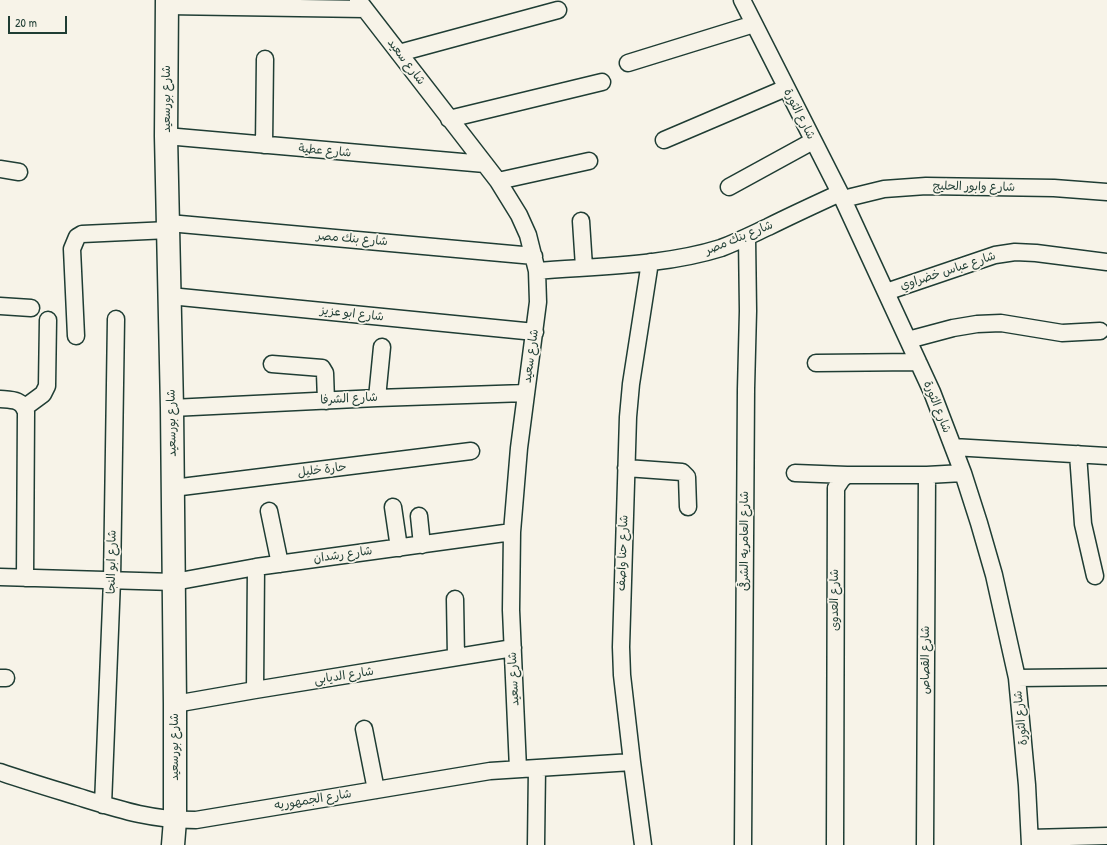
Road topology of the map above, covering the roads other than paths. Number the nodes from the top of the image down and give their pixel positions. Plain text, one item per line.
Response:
1 (742, 0) edge
2 (167, 3) edge
3 (362, 5) edge
4 (558, 10) dead end
5 (754, 24) junction
6 (399, 53) junction
7 (265, 59) dead end
8 (628, 63) dead end
9 (602, 82) dead end
10 (786, 88) junction
11 (449, 119) junction
12 (166, 136) junction
13 (664, 140) dead end
14 (813, 141) junction
15 (264, 145) junction
16 (588, 161) dead end
17 (484, 164) junction
18 (0, 169) edge
19 (18, 172) dead end
20 (498, 182) junction
21 (729, 187) dead end
22 (1107, 192) edge
23 (841, 196) junction
24 (581, 221) dead end
25 (169, 226) junction
26 (747, 237) junction
27 (650, 262) junction
28 (1107, 262) edge
29 (536, 263) junction
30 (584, 267) junction
31 (886, 292) junction
32 (170, 296) junction
33 (0, 306) edge
34 (31, 308) dead end
35 (116, 319) dead end
36 (48, 320) dead end
37 (1100, 331) dead end
38 (534, 332) junction
39 (76, 336) dead end
40 (908, 340) junction
41 (382, 347) dead end
42 (918, 362) junction
43 (816, 363) dead end
44 (272, 364) dead end
45 (526, 393) junction
46 (377, 398) junction
47 (0, 399) edge
48 (326, 401) junction
49 (24, 408) junction
50 (172, 408) junction
51 (953, 447) junction
52 (471, 451) dead end
53 (1078, 454) junction
54 (1107, 456) edge
55 (626, 468) junction
56 (795, 473) dead end
57 (963, 473) junction
58 (928, 475) junction
59 (847, 476) junction
60 (173, 488) junction
61 (688, 506) dead end
62 (393, 507) dead end
63 (269, 511) dead end
64 (419, 516) dead end
65 (512, 532) junction
66 (422, 545) junction
67 (399, 548) junction
68 (280, 564) junction
69 (256, 567) junction
70 (1094, 576) dead end
71 (0, 577) edge
72 (25, 578) junction
73 (112, 580) junction
74 (174, 582) junction
75 (454, 600) dead end
76 (513, 648) junction
77 (456, 658) junction
78 (1107, 677) edge
79 (1017, 678) junction
80 (255, 690) junction
81 (175, 704) junction
82 (364, 729) dead end
83 (632, 762) junction
84 (537, 768) junction
85 (518, 769) junction
86 (0, 772) edge
87 (376, 790) junction
88 (103, 805) junction
89 (175, 820) junction
90 (1107, 836) edge
91 (1030, 842) edge
92 (173, 845) edge
93 (536, 845) edge
94 (643, 845) edge
95 (743, 845) edge
96 (835, 845) edge
97 (926, 845) edge

1 - 5 street, شارع الثورة
2 - 3 street
2 - 12 main road, شارع بورسعيد
3 - 6 street, شارع سعيد
4 - 6 street
5 - 8 street
5 - 10 street, شارع الثورة
6 - 11 street, شارع سعيد
7 - 15 street
9 - 11 street
10 - 13 street
10 - 14 street, شارع الثورة
11 - 17 street, شارع سعيد
12 - 15 street, شارع عطية
12 - 25 main road, شارع بورسعيد
14 - 21 street
14 - 23 street, شارع الثورة
15 - 17 street, شارع عطية
16 - 20 street
17 - 20 street, شارع سعيد
18 - 19 street
20 - 29 street, شارع سعيد
22 - 23 street, شارع وابور الحليج
23 - 26 street, شارع بنك مصر
23 - 31 street, شارع الثورة
24 - 30 street
25 - 29 street, شارع بنك مصر
25 - 32 main road, شارع بورسعيد
25 - 39 street, شارع بنك مصر
26 - 27 street, شارع بنك مصر
26 - 95 street, شارع العامريه الشرقى
27 - 30 street, شارع بنك مصر
27 - 55 street, شارع حنا واصف
28 - 31 street, شارع عباس خضراوي
29 - 30 street, شارع بنك مصر
29 - 38 street, شارع سعيد
31 - 40 street, شارع الثورة
32 - 38 street, شارع ابو عزيز
32 - 50 main road, شارع بورسعيد
33 - 34 street
35 - 73 street, شارع ابو النجا
36 - 49 street
37 - 40 street
38 - 45 street, شارع سعيد
40 - 42 street, شارع الثورة
41 - 46 street
42 - 43 street
42 - 51 street, شارع الثورة
44 - 48 street
45 - 46 street, شارع الشرفا
45 - 65 street, شارع سعيد
46 - 48 street, شارع الشرفا
47 - 49 street
48 - 50 street, شارع الشرفا
49 - 72 street
50 - 60 main road, شارع بورسعيد
51 - 53 street
51 - 57 street, شارع الثورة
52 - 60 street, حارة خليل
53 - 54 street
53 - 70 street
55 - 61 street
55 - 83 street, شارع حنا واصف
56 - 59 street
57 - 58 street
57 - 79 street, شارع الثورة
58 - 59 street
58 - 97 street, شارع القصاص
59 - 96 street, شارع العدوى
60 - 74 main road, شارع بورسعيد
62 - 67 street
63 - 68 street
64 - 66 street
65 - 66 street, شارع رشدان
65 - 76 street, شارع سعيد
66 - 67 street, شارع رشدان
67 - 68 street, شارع رشدان
68 - 69 street, شارع رشدان
69 - 74 street, شارع رشدان
69 - 80 street
71 - 72 street, شارع رشدان
72 - 73 street, شارع رشدان
73 - 74 street, شارع رشدان
73 - 88 street, شارع ابو النجا
74 - 81 main road, شارع بورسعيد
75 - 77 street
76 - 77 street, شارع الديابى
76 - 85 street, شارع سعيد
77 - 80 street, شارع الديابى
78 - 79 street
79 - 91 street, شارع الثورة
80 - 81 street, شارع الديابى
81 - 89 main road, شارع بورسعيد
82 - 87 street
83 - 84 street, شارع الجمهوريه
83 - 94 street, شارع حنا واصف
84 - 85 street, شارع الجمهوريه
84 - 93 street
85 - 87 street, شارع الجمهوريه
86 - 88 street, شارع الجمهوريه
87 - 89 street, شارع الجمهوريه
88 - 89 street, شارع الجمهوريه
89 - 92 main road, شارع بورسعيد
90 - 91 street

